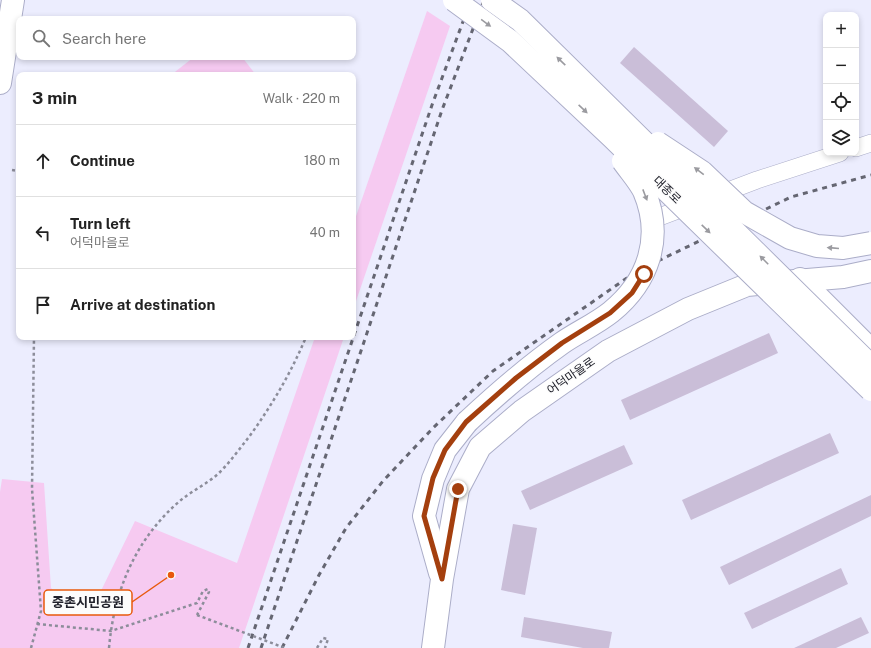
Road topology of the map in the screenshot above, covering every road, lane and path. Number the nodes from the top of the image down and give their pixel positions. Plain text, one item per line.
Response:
1 (12, 0) edge
2 (454, 0) edge
3 (492, 0) edge
4 (0, 83) edge
5 (619, 130) junction
6 (871, 143) edge
7 (859, 147) edge
8 (831, 156) edge
9 (12, 170) dead end
10 (16, 171) edge
11 (662, 216) dead end
12 (871, 242) edge
13 (871, 271) edge
14 (800, 279) junction
15 (747, 284) junction
16 (34, 340) edge
17 (305, 340) edge
18 (871, 350) edge
19 (871, 366) edge
20 (871, 390) edge
21 (871, 399) edge
22 (442, 579) junction
23 (37, 624) junction
24 (111, 631) junction
25 (30, 648) edge
26 (109, 648) edge
27 (285, 648) edge
28 (317, 648) edge
29 (325, 648) edge
30 (433, 648) edge

1 - 4 main road
2 -> 5 main road, 대종로, bridge
5 -> 3 main road, 대종로, bridge
12 -> 5 main road, bridge
19 -> 5 main road, 대종로, bridge
5 -> 20 main road, 대종로, bridge
5 -> 22 main road, bridge
6 - 7 street
8 - 11 street
9 - 10 path
13 - 14 main road, 어덕마을로
14 - 15 main road, 어덕마을로
14 - 18 main road
15 - 21 main road
15 - 22 main road, 어덕마을로
16 - 23 path
17 - 24 path
22 - 30 main road, 어덕마을로
23 - 24 path
23 - 25 path
24 - 26 path
24 - 27 path, bridge
28 - 29 path

